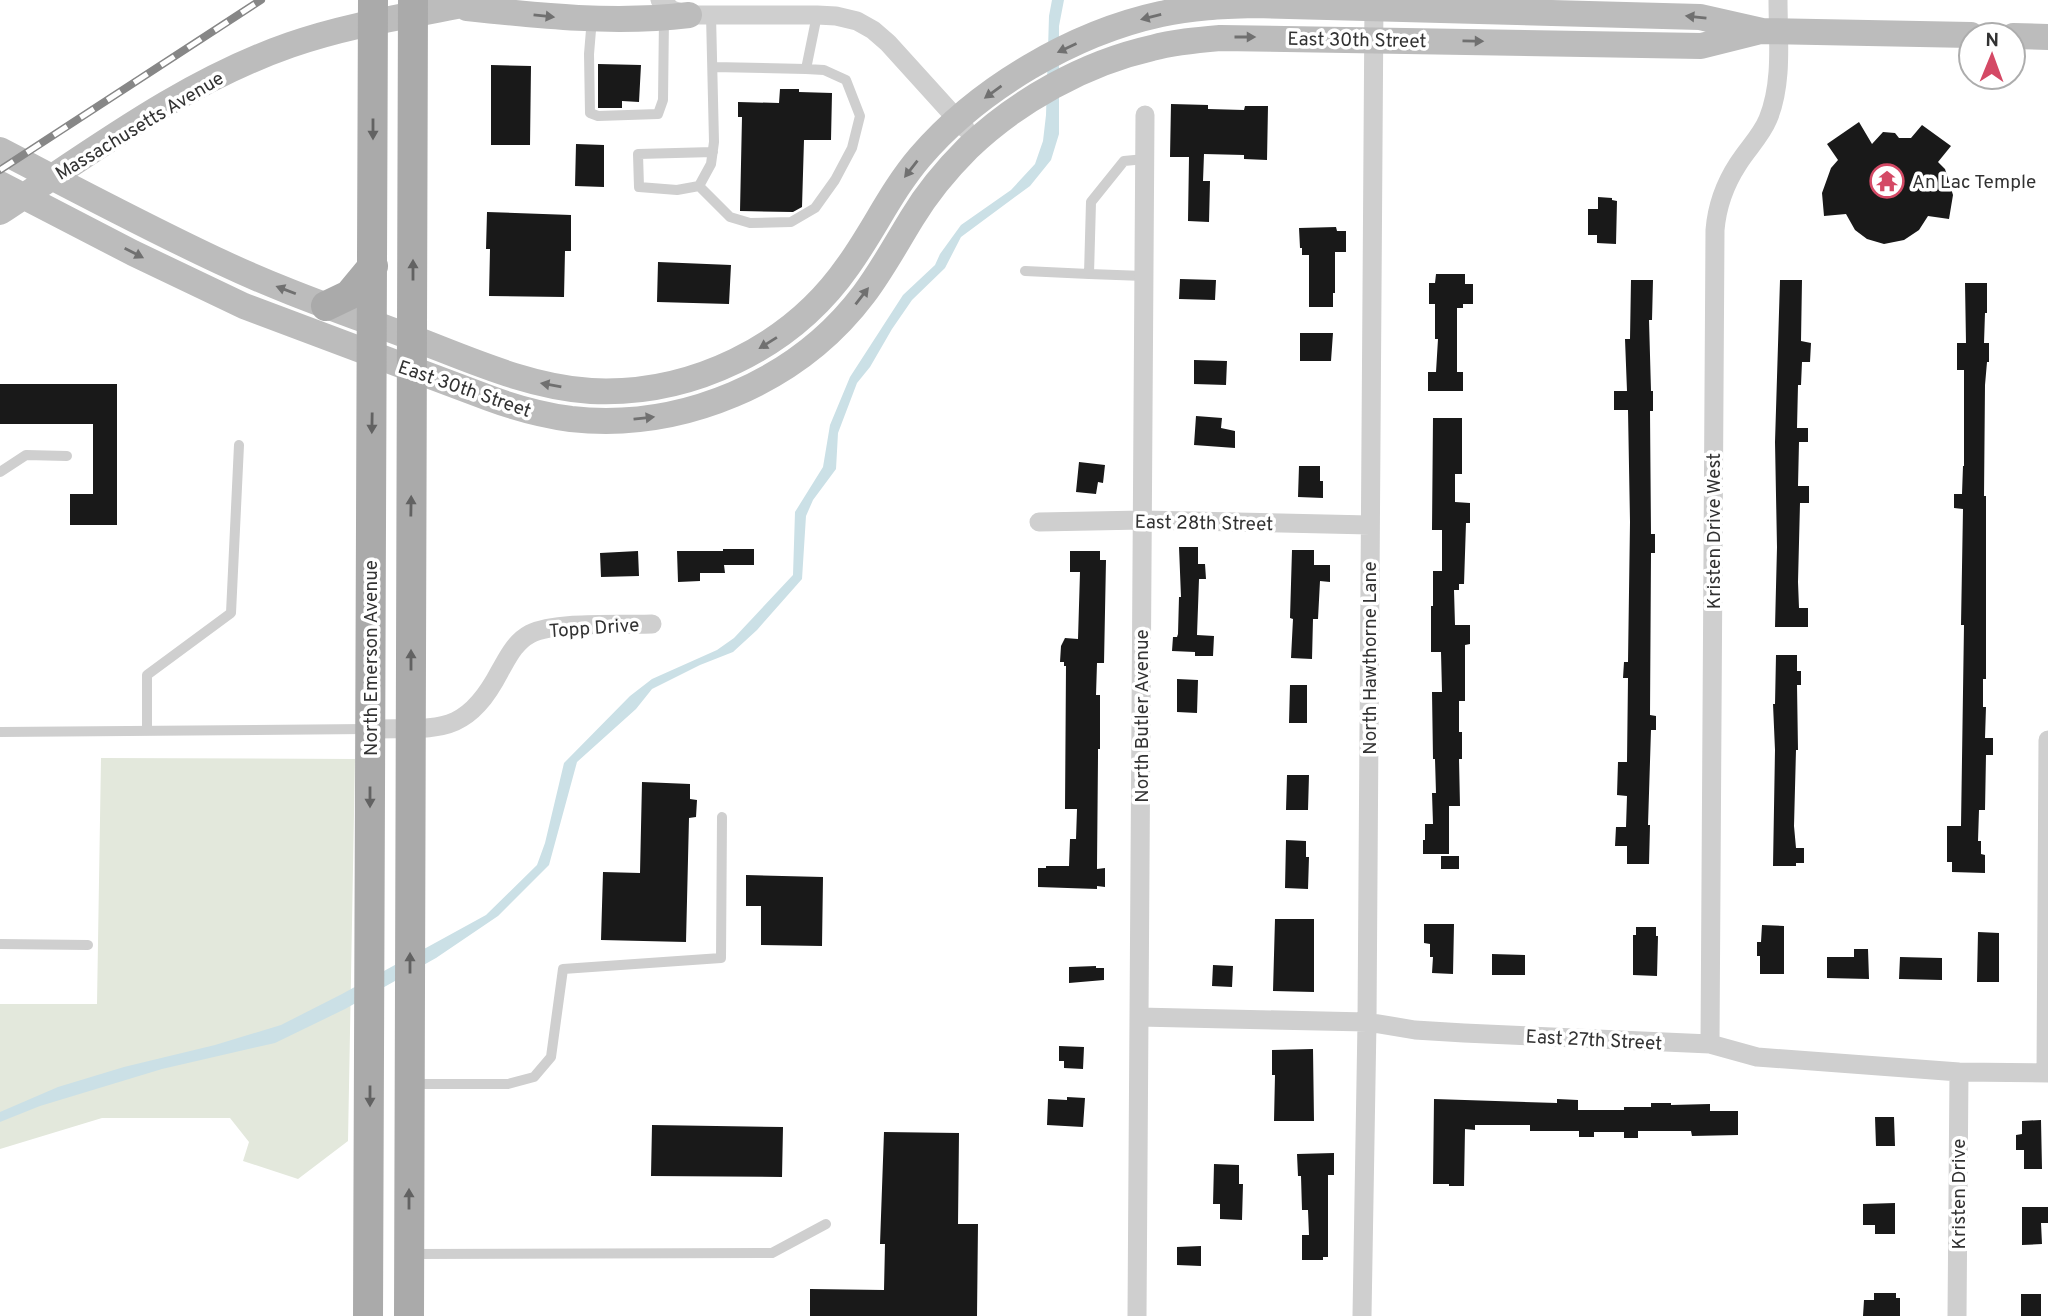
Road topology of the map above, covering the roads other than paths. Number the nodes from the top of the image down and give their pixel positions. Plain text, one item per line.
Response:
1 (373, 0) edge
2 (413, 0) edge
3 (486, 0) edge
4 (1778, 0) edge
5 (1373, 4) edge
6 (452, 6) junction
7 (1523, 6) edge
8 (681, 12) edge
9 (817, 15) junction
10 (593, 18) junction
11 (1770, 31) junction
12 (1957, 35) edge
13 (2027, 36) edge
14 (2048, 37) edge
15 (1374, 39) junction
16 (713, 67) junction
17 (806, 69) junction
18 (1145, 115) dead end
19 (958, 119) junction
20 (976, 141) junction
21 (0, 150) edge
22 (713, 152) junction
23 (1145, 159) junction
24 (0, 184) edge
25 (699, 186) junction
26 (0, 212) edge
27 (373, 266) junction
28 (1025, 271) dead end
29 (1089, 274) junction
30 (1144, 276) junction
31 (326, 306) junction
32 (373, 323) junction
33 (413, 338) junction
34 (372, 355) junction
35 (413, 370) junction
36 (239, 445) dead end
37 (67, 456) dead end
38 (0, 472) edge
39 (1143, 520) junction
40 (1039, 522) dead end
41 (1370, 526) junction
42 (652, 624) dead end
43 (411, 728) junction
44 (370, 729) junction
45 (147, 730) junction
46 (0, 732) edge
47 (2048, 740) edge
48 (722, 817) dead end
49 (0, 944) edge
50 (88, 945) dead end
51 (1139, 1017) junction
52 (1367, 1022) junction
53 (1710, 1045) junction
54 (1959, 1072) junction
55 (2047, 1073) edge
56 (410, 1084) junction
57 (826, 1224) dead end
58 (409, 1254) junction
59 (369, 1316) edge
60 (409, 1316) edge
61 (1137, 1316) edge
62 (1362, 1316) edge
63 (1957, 1316) edge

1 -> 27 main road, North Emerson Avenue
33 -> 2 main road
3 - 6 main road, Massachusetts Avenue
4 - 11 street, Kristen Drive West
5 - 7 main road, East 30th Street
5 - 15 street, North Hawthorne Lane
5 -> 19 main road, East 30th Street
6 -> 10 main road
6 - 26 main road, Massachusetts Avenue
11 -> 7 main road, East 30th Street
8 - 9 street
8 - 10 main road
8 - 10 lane
8 - 16 lane
9 - 17 lane
9 - 19 street
11 - 12 main road, East 30th Street
15 -> 11 main road, East 30th Street
11 - 53 street, Kristen Drive West
13 - 14 main road
20 -> 15 main road, East 30th Street
15 - 41 street, North Hawthorne Lane
16 - 17 lane
16 - 22 lane
17 - 25 lane
18 - 23 street, North Butler Avenue
19 - 20 street
19 -> 33 main road, East 30th Street
35 -> 20 main road, East 30th Street
31 -> 21 main road, East 30th Street
22 - 25 lane
22 - 25 lane
23 - 29 lane
23 - 30 street, North Butler Avenue
24 -> 34 main road, East 30th Street
27 - 31 main road
27 - 32 main road, North Emerson Avenue
28 - 29 lane
29 - 30 lane
30 - 39 street, North Butler Avenue
31 - 32 main road, East 30th Street
32 - 33 main road, East 30th Street
32 - 34 main road, North Emerson Avenue
33 - 35 main road
34 - 35 main road, East 30th Street
34 -> 44 main road, North Emerson Avenue
43 -> 35 main road
36 - 45 lane
37 - 38 lane
39 - 40 street, East 28th Street
39 - 41 street, East 28th Street
39 - 51 street, North Butler Avenue
41 - 52 street, North Hawthorne Lane
42 - 43 street, Topp Drive
43 - 44 street, Topp Drive
56 -> 43 main road
44 - 45 lane
44 -> 59 main road, North Emerson Avenue
45 - 46 lane
47 - 55 street
48 - 56 lane
49 - 50 lane
51 - 52 street, East 27th Street
51 - 61 street, North Butler Avenue
52 - 53 street, East 27th Street
52 - 62 street, North Hawthorne Lane
53 - 54 street, East 27th Street
54 - 55 street, East 27th Street
54 - 63 street, Kristen Drive
58 -> 56 main road
57 - 58 lane
58 - 60 main road

